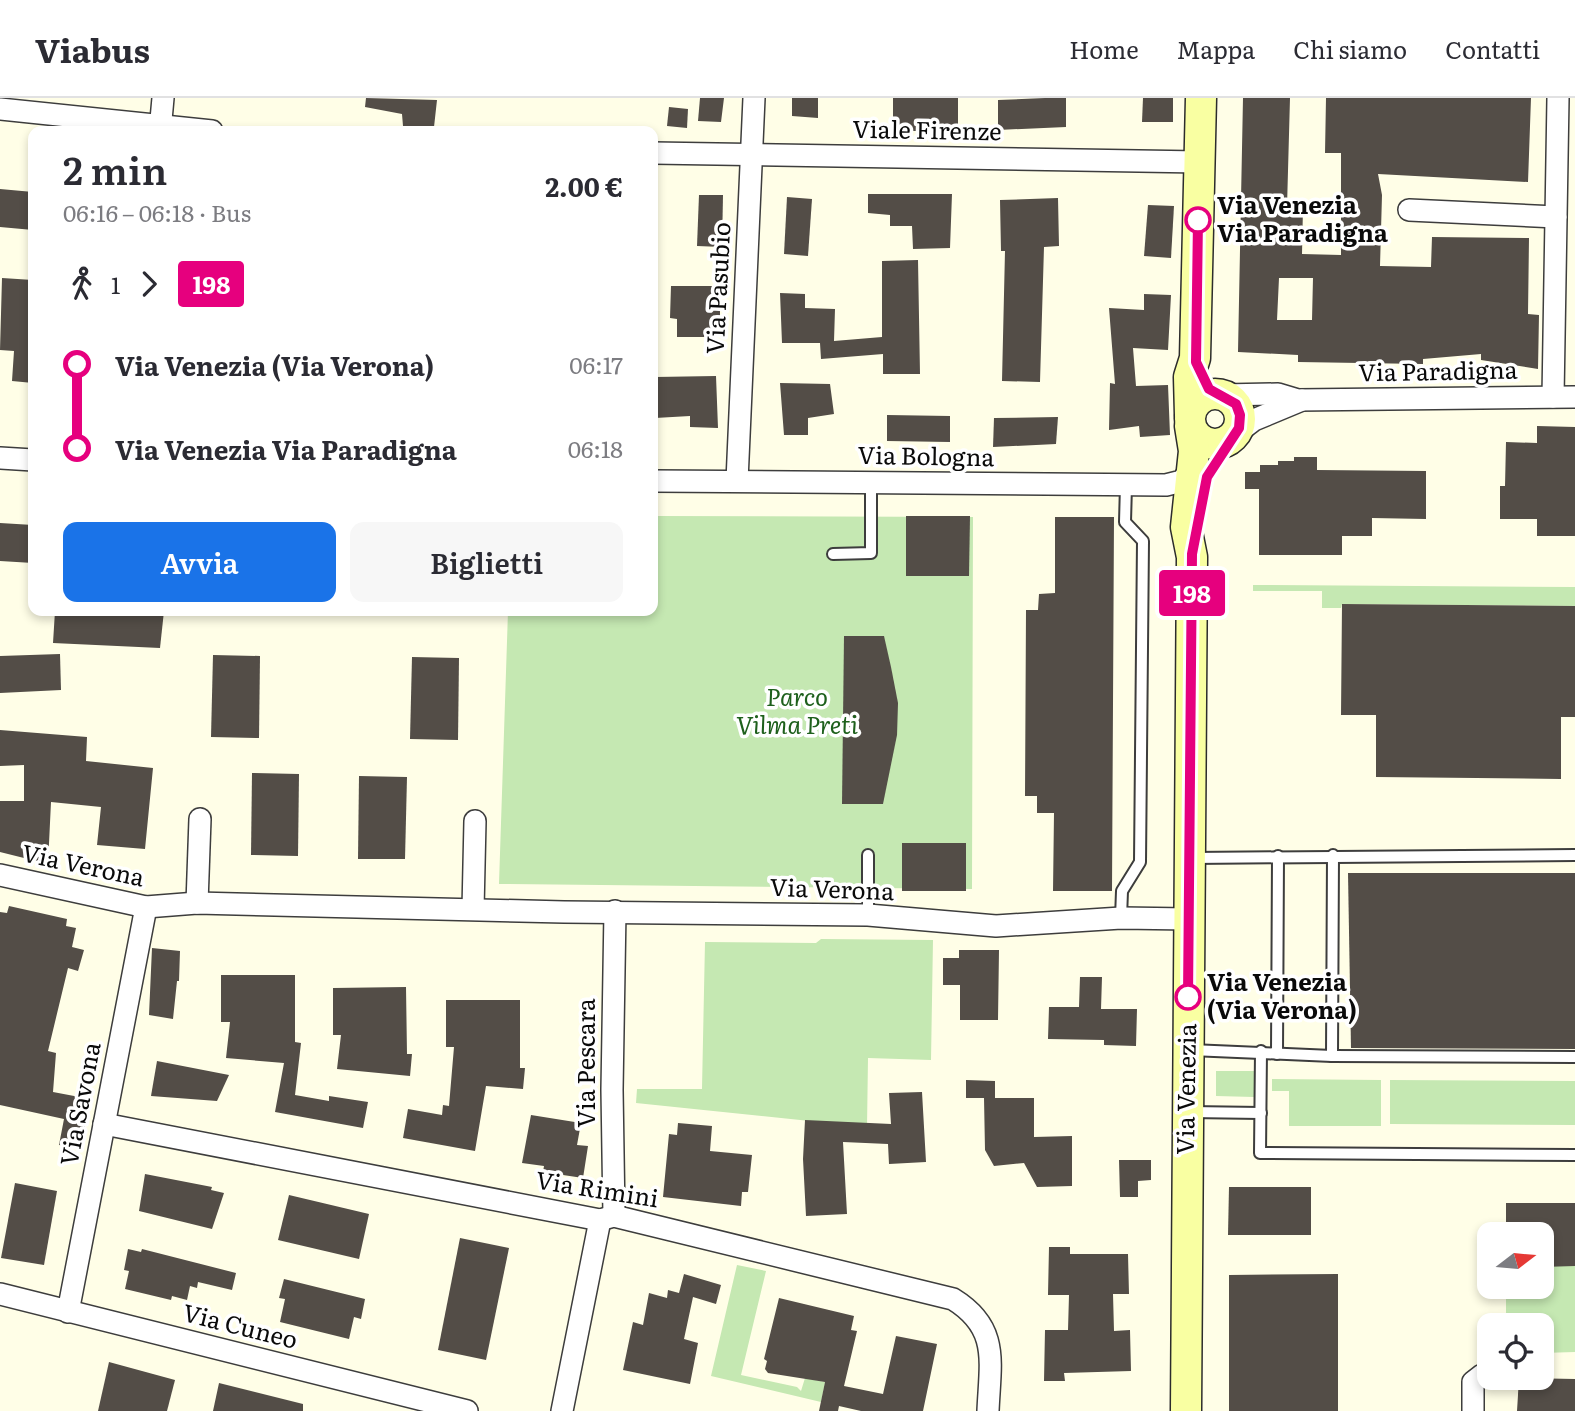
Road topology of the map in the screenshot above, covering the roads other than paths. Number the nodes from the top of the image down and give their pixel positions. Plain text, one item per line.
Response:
1 (163, 98) edge
2 (754, 98) edge
3 (1201, 98) edge
4 (1558, 98) edge
5 (0, 109) edge
6 (143, 126) edge
7 (160, 126) edge
8 (658, 153) edge
9 (752, 155) junction
10 (1199, 162) junction
11 (1409, 210) dead end
12 (1556, 217) junction
13 (1195, 358) junction
14 (1221, 395) junction
15 (1553, 397) junction
16 (1575, 397) edge
17 (1302, 400) junction
18 (1190, 421) junction
19 (1235, 435) junction
20 (0, 458) edge
21 (28, 460) edge
22 (1191, 469) junction
23 (658, 481) edge
24 (737, 481) junction
25 (871, 482) junction
26 (1126, 485) junction
27 (833, 554) dead end
28 (1192, 557) junction
29 (200, 818) dead end
30 (475, 821) dead end
31 (868, 855) dead end
32 (1333, 855) junction
33 (1575, 855) edge
34 (1278, 856) junction
35 (1189, 858) junction
36 (0, 876) edge
37 (197, 903) junction
38 (146, 907) junction
39 (473, 909) junction
40 (615, 911) junction
41 (868, 915) junction
42 (1121, 918) junction
43 (1189, 919) junction
44 (1188, 1049) junction
45 (1261, 1051) junction
46 (1276, 1054) junction
47 (1332, 1056) junction
48 (1575, 1057) edge
49 (1187, 1112) junction
50 (1261, 1113) junction
51 (104, 1124) junction
52 (1575, 1155) edge
53 (607, 1218) junction
54 (0, 1294) edge
55 (68, 1312) junction
56 (1477, 1379) edge
57 (467, 1411) edge
58 (562, 1411) edge
59 (988, 1411) edge
60 (1185, 1411) edge
61 (1473, 1411) edge

1 - 7 street
2 - 9 street, Via Pasubio
3 - 10 street, Via Venezia
4 - 12 street
5 - 6 street
8 - 9 street, Viale Firenze
9 - 10 street, Viale Firenze
9 - 24 street, Via Pasubio
10 - 13 street, Via Venezia
11 - 12 street
12 - 15 street
13 - 14 street, Via Venezia
13 - 18 street, Via Venezia
14 - 17 street, Via Paradigna
14 - 18 street
14 - 19 street
15 - 16 street, Via Paradigna
15 - 17 street, Via Paradigna
17 - 19 street, Via Paradigna
18 - 19 street
18 - 22 street, Via Venezia
19 - 28 street, Via Venezia
20 - 21 street
22 - 26 street, Via Bologna
22 - 28 street, Via Venezia
23 - 24 street, Via Bologna
24 - 25 street, Via Bologna
25 - 26 street, Via Bologna
25 - 27 lane
26 - 42 lane
28 - 35 street, Via Venezia
29 - 37 street
30 - 39 street
31 - 41 lane
32 - 33 lane
32 - 34 lane
32 - 47 lane
34 - 35 lane
34 - 46 lane
35 - 43 street, Via Venezia
36 - 38 street, Via Verona
37 - 38 street, Via Verona
37 - 39 street, Via Verona
38 - 51 street, Via Savona
39 - 40 street, Via Verona
40 - 41 street, Via Verona
40 - 53 street, Via Pescara
41 - 42 street, Via Verona
42 - 43 street, Via Verona
43 - 44 street, Via Venezia
44 - 45 lane
44 - 49 street, Via Venezia
45 - 46 lane
45 - 50 lane
46 - 47 lane
47 - 48 lane
49 - 50 lane
49 - 60 street, Via Venezia
50 - 52 lane
51 - 53 street, Via Rimini
51 - 55 street, Via Savona
53 - 58 street, Via Pescara
53 - 59 street, Via Rimini
54 - 55 street, Via Cuneo
55 - 57 street, Via Cuneo
56 - 61 street

